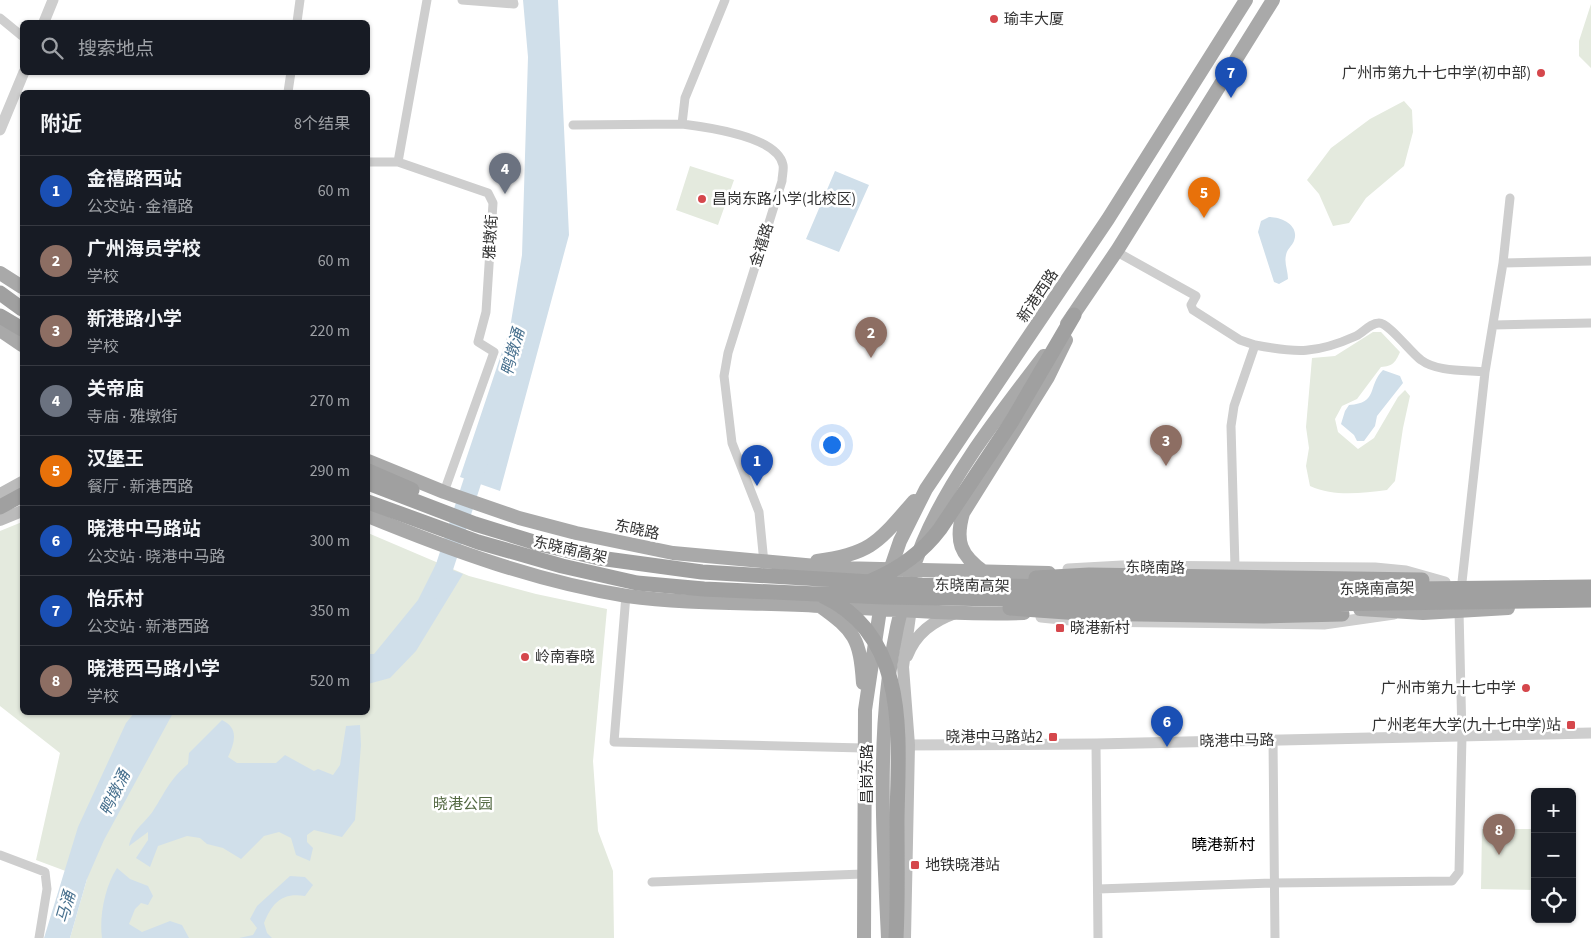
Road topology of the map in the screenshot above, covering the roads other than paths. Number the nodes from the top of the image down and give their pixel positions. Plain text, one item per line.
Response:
1 (53, 0) edge
2 (300, 0) edge
3 (427, 0) edge
4 (462, 0) edge
5 (725, 0) edge
6 (1273, 0) edge
7 (1245, 1) edge
8 (514, 2) edge
9 (0, 18) edge
10 (45, 20) edge
11 (297, 20) edge
12 (20, 34) edge
13 (23, 75) edge
14 (291, 75) edge
15 (288, 90) edge
16 (682, 124) junction
17 (573, 125) dead end
18 (0, 130) edge
19 (370, 162) edge
20 (398, 162) junction
21 (1510, 198) dead end
22 (1117, 252) junction
23 (1591, 260) edge
24 (1503, 263) junction
25 (0, 273) edge
26 (20, 286) edge
27 (0, 292) edge
28 (20, 303) edge
29 (20, 307) edge
30 (1074, 315) junction
31 (0, 316) edge
32 (1591, 323) edge
33 (1493, 325) junction
34 (20, 328) edge
35 (0, 330) edge
36 (20, 343) edge
37 (1255, 345) junction
38 (1485, 372) junction
39 (370, 462) edge
40 (370, 472) edge
41 (931, 482) junction
42 (20, 483) edge
43 (370, 483) edge
44 (448, 493) junction
45 (0, 494) edge
46 (20, 496) edge
47 (20, 502) edge
48 (370, 503) edge
49 (0, 509) edge
50 (20, 512) edge
51 (370, 517) edge
52 (0, 520) edge
53 (906, 528) junction
54 (433, 534) junction
55 (926, 536) junction
56 (476, 549) junction
57 (764, 563) junction
58 (644, 565) junction
59 (790, 565) junction
60 (1235, 567) junction
61 (893, 570) junction
62 (1043, 571) junction
63 (702, 572) junction
64 (985, 572) junction
65 (1591, 581) edge
66 (1445, 582) junction
67 (1462, 582) junction
68 (1095, 584) junction
69 (1074, 585) junction
70 (913, 586) junction
71 (1591, 587) edge
72 (804, 594) junction
73 (626, 596) junction
74 (1591, 600) edge
75 (788, 605) junction
76 (820, 606) junction
77 (1591, 606) edge
78 (1075, 608) junction
79 (906, 611) junction
80 (1459, 611) junction
81 (958, 612) junction
82 (1403, 612) junction
83 (1015, 613) junction
84 (880, 614) junction
85 (903, 667) junction
86 (865, 710) junction
87 (1591, 733) edge
88 (1462, 736) junction
89 (1273, 740) junction
90 (1096, 744) junction
91 (909, 745) junction
92 (883, 746) junction
93 (863, 748) junction
94 (0, 855) edge
95 (863, 874) junction
96 (652, 882) dead end
97 (1274, 883) junction
98 (1098, 889) junction
99 (39, 938) edge
100 (864, 938) edge
101 (888, 938) edge
102 (896, 938) edge
103 (905, 938) edge
104 (1098, 938) edge
105 (1275, 938) edge

1 - 10 street
2 - 11 street
3 - 20 street
4 - 8 street
5 - 16 street
6 - 22 main road
7 - 41 main road, 新港西路
9 - 12 street
13 - 18 street
14 - 15 street
16 - 17 street
16 - 57 street, 金禧路
19 - 20 street
20 - 44 street, 雅墩街
21 - 24 street
22 - 30 main road
22 - 37 street
23 - 24 street
24 - 33 street
25 - 26 main road
27 - 28 highway
27 - 29 highway
30 - 55 main road
30 - 64 main road
30 - 72 highway
31 - 34 highway
32 - 33 street
33 - 38 street
35 - 36 main road
37 - 38 street
37 - 60 street
38 - 67 street
39 - 44 main road, 东晓路
40 - 58 highway
41 - 53 main road, 新港西路
41 - 59 main road
42 - 45 main road
43 - 58 highway, 东晓南高架
44 - 57 main road, 东晓路
46 - 49 highway
47 - 49 highway
48 - 54 highway, 东晓南高架
50 - 52 main road
51 - 54 main road
53 - 55 main road
53 - 61 main road, 新港西路
54 - 56 highway, 东晓南高架
55 - 70 main road
56 - 72 highway, 东晓南高架
56 - 73 main road
57 - 59 main road, 东晓路
58 - 63 highway, 东晓南高架
59 - 61 main road, 东晓路
59 - 75 street
60 - 62 street, 东晓南路
60 - 66 street, 东晓南路
61 - 70 main road, 东晓路
61 - 70 main road
61 - 84 main road, 新港西路
62 - 64 main road, 东晓南路
62 - 68 main road
63 - 70 highway, 东晓南高架
63 - 102 highway
64 - 70 main road, 东晓南路
65 - 67 main road, 东晓南路
66 - 67 main road, 东晓南路
66 - 68 main road, 东晓南路
66 - 70 highway
68 - 69 main road, 东晓南路
69 - 70 main road, 东晓南路
69 - 78 street
70 - 71 highway, 东晓南高架
70 - 72 highway, 东晓南高架
70 - 74 highway, 东晓南高架
70 - 79 main road
70 - 82 highway
70 - 84 main road
73 - 75 main road
73 - 93 street
75 - 76 main road
76 - 84 main road
76 - 86 main road
77 - 80 main road
78 - 82 main road
78 - 83 main road
79 - 81 main road
79 - 84 main road
79 - 85 main road
79 - 92 main road, 昌岗东路
80 - 82 main road
80 - 88 street
81 - 83 main road
81 - 85 main road
82 - 83 street
84 - 86 main road, 昌岗东路
85 - 91 main road
85 - 92 main road
86 - 93 main road, 昌岗东路
87 - 88 street, 晓港中马路
88 - 89 street, 晓港中马路
88 - 97 street
89 - 90 street, 晓港中马路
89 - 97 street
90 - 91 street, 晓港中马路
90 - 98 street
91 - 92 street, 晓港中马路
91 - 103 main road
92 - 101 main road, 昌岗东路
93 - 95 main road, 昌岗东路
94 - 99 street
95 - 96 street
95 - 100 main road, 昌岗东路
97 - 98 street
97 - 105 street
98 - 104 street

